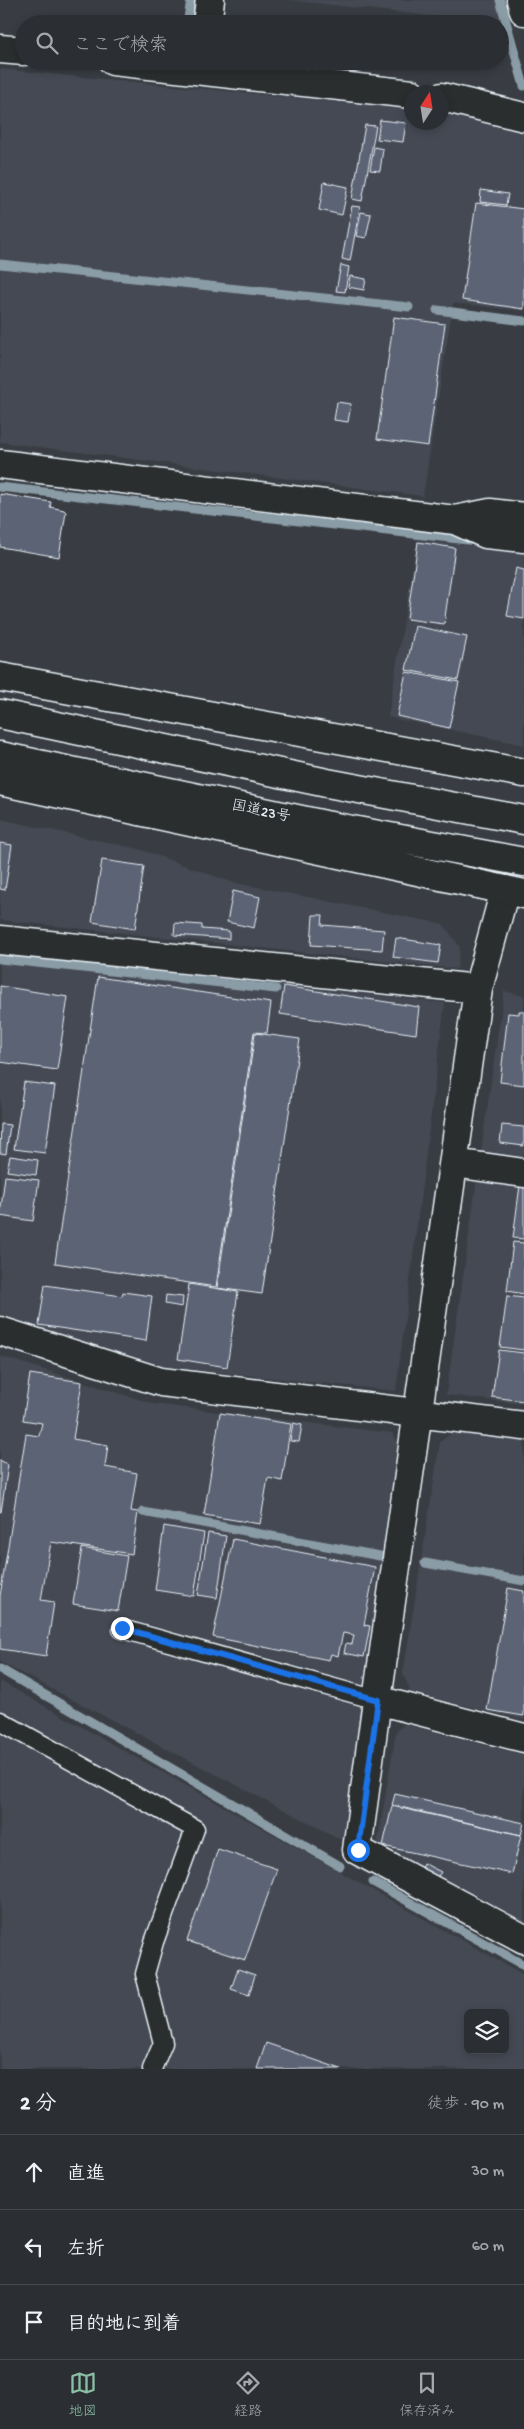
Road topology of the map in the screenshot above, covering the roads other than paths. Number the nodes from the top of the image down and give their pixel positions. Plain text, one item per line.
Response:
1 (210, 0) edge
2 (521, 0) edge
3 (524, 11) edge
4 (208, 15) edge
5 (0, 49) edge
6 (15, 50) edge
7 (231, 70) edge
8 (404, 93) edge
9 (449, 99) edge
10 (524, 117) edge
11 (0, 464) edge
12 (524, 517) edge
13 (455, 520) junction
14 (524, 538) edge
15 (0, 677) edge
16 (0, 714) edge
17 (0, 756) edge
18 (524, 773) edge
19 (0, 781) edge
20 (524, 820) edge
21 (524, 862) edge
22 (514, 892) edge
23 (0, 940) edge
24 (478, 989) junction
25 (454, 1163) junction
26 (524, 1173) edge
27 (0, 1331) edge
28 (418, 1414) junction
29 (524, 1426) edge
30 (122, 1628) dead end
31 (378, 1700) junction
32 (0, 1721) edge
33 (524, 1738) edge
34 (524, 1939) edge
35 (152, 2069) edge

1 - 4 main road
2 - 3 main road
5 - 6 main road
7 - 8 main road
9 - 10 main road
11 - 13 main road
12 - 13 main road
13 - 14 main road
15 - 18 main road
16 - 20 main road
17 - 21 main road, 国道23号
19 - 22 main road
22 - 24 main road
23 - 24 main road
24 - 25 main road
25 - 26 main road
25 - 28 main road
27 - 28 main road
28 - 29 main road
28 - 31 main road
30 - 31 lane
31 - 33 main road
31 - 34 main road
32 - 35 lane

